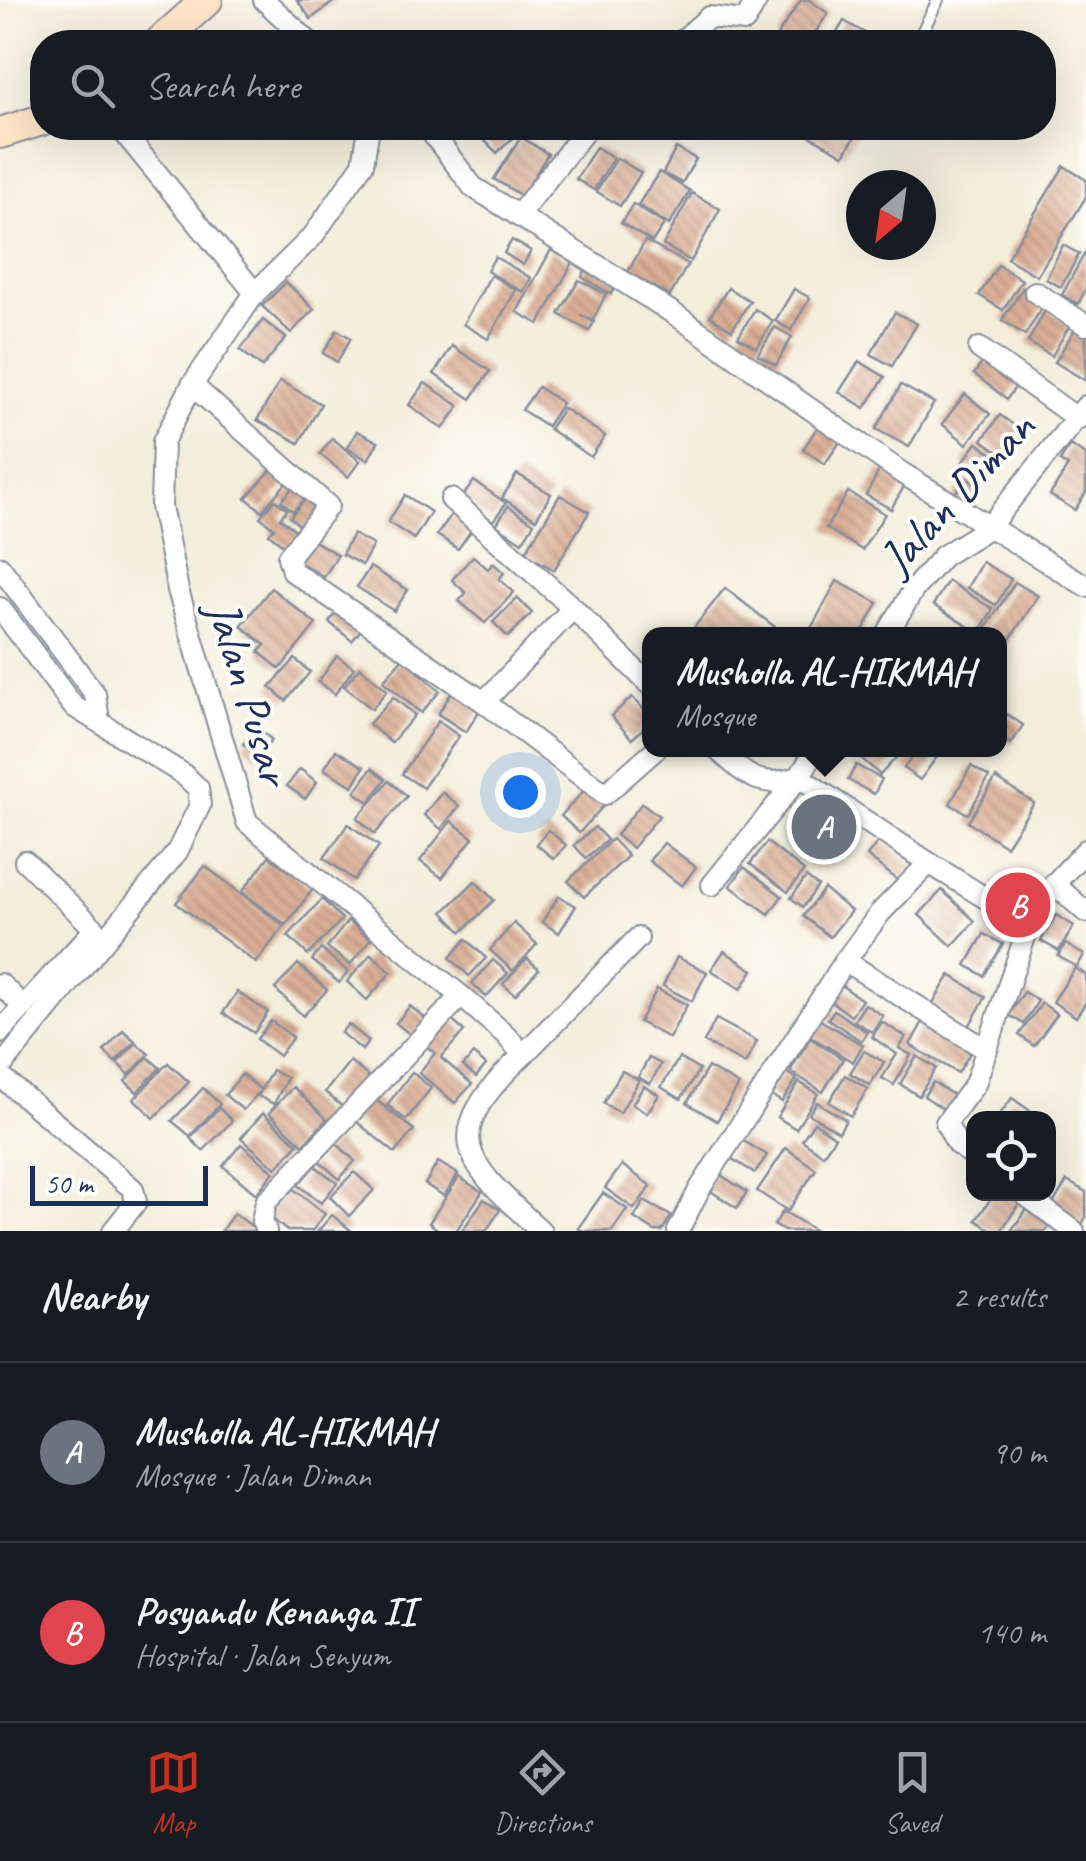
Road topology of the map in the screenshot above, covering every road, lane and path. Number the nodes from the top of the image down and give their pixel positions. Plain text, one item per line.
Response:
1 (205, 0) edge
2 (264, 0) edge
3 (757, 0) edge
4 (938, 0) edge
5 (173, 30) edge
6 (296, 30) edge
7 (694, 30) edge
8 (923, 30) edge
9 (30, 124) edge
10 (0, 133) edge
11 (130, 140) edge
12 (367, 140) edge
13 (437, 140) edge
14 (577, 140) edge
15 (518, 216) junction
16 (1034, 292) dead end
17 (255, 293) junction
18 (1086, 324) edge
19 (979, 348) dead end
20 (192, 384) junction
21 (1082, 412) edge
22 (451, 500) dead end
23 (988, 528) junction
24 (0, 567) edge
25 (1086, 586) edge
26 (0, 608) edge
27 (573, 608) junction
28 (890, 627) edge
29 (73, 664) junction
30 (642, 677) edge
31 (54, 680) junction
32 (484, 702) junction
33 (99, 720) junction
34 (647, 757) edge
35 (726, 757) edge
36 (812, 757) edge
37 (799, 777) junction
38 (1086, 850) edge
39 (25, 861) dead end
40 (929, 864) junction
41 (1054, 884) junction
42 (712, 885) dead end
43 (1086, 912) edge
44 (1030, 925) junction
45 (638, 938) dead end
46 (845, 961) junction
47 (0, 984) edge
48 (461, 996) junction
49 (24, 1007) junction
50 (0, 1032) edge
51 (987, 1050) junction
52 (523, 1054) junction
53 (0, 1072) edge
54 (966, 1150) edge
55 (1033, 1201) edge
56 (113, 1231) edge
57 (266, 1231) edge
58 (541, 1231) edge
59 (678, 1231) edge
60 (1074, 1231) edge

1 - 5 main road
2 - 6 street
3 - 7 street
4 - 8 lane
9 - 10 main road
11 - 17 street
12 - 17 street, Jalan Pusar
13 - 15 street
14 - 15 street
15 - 23 street
16 - 18 street
17 - 20 street, Jalan Pusar
19 - 21 street
20 - 32 street
20 - 48 street, Jalan Pusar
21 - 23 street, Jalan Diman
22 - 27 street
23 - 25 street
23 - 28 street, Jalan Diman
24 - 29 street
26 - 31 street
27 - 30 street
27 - 32 street
29 - 31 street
29 - 33 street
31 - 33 street
32 - 34 street
33 - 53 street
35 - 37 street
36 - 37 street
37 - 40 street
37 - 42 street
38 - 41 street
39 - 49 street
40 - 44 street
40 - 46 street
41 - 43 street
41 - 44 street
44 - 51 street
45 - 52 street
46 - 51 street
46 - 59 street
47 - 49 street
48 - 52 street, Jalan Pusar
48 - 57 street
49 - 50 street
51 - 54 street
52 - 58 street
53 - 56 street
55 - 60 street

